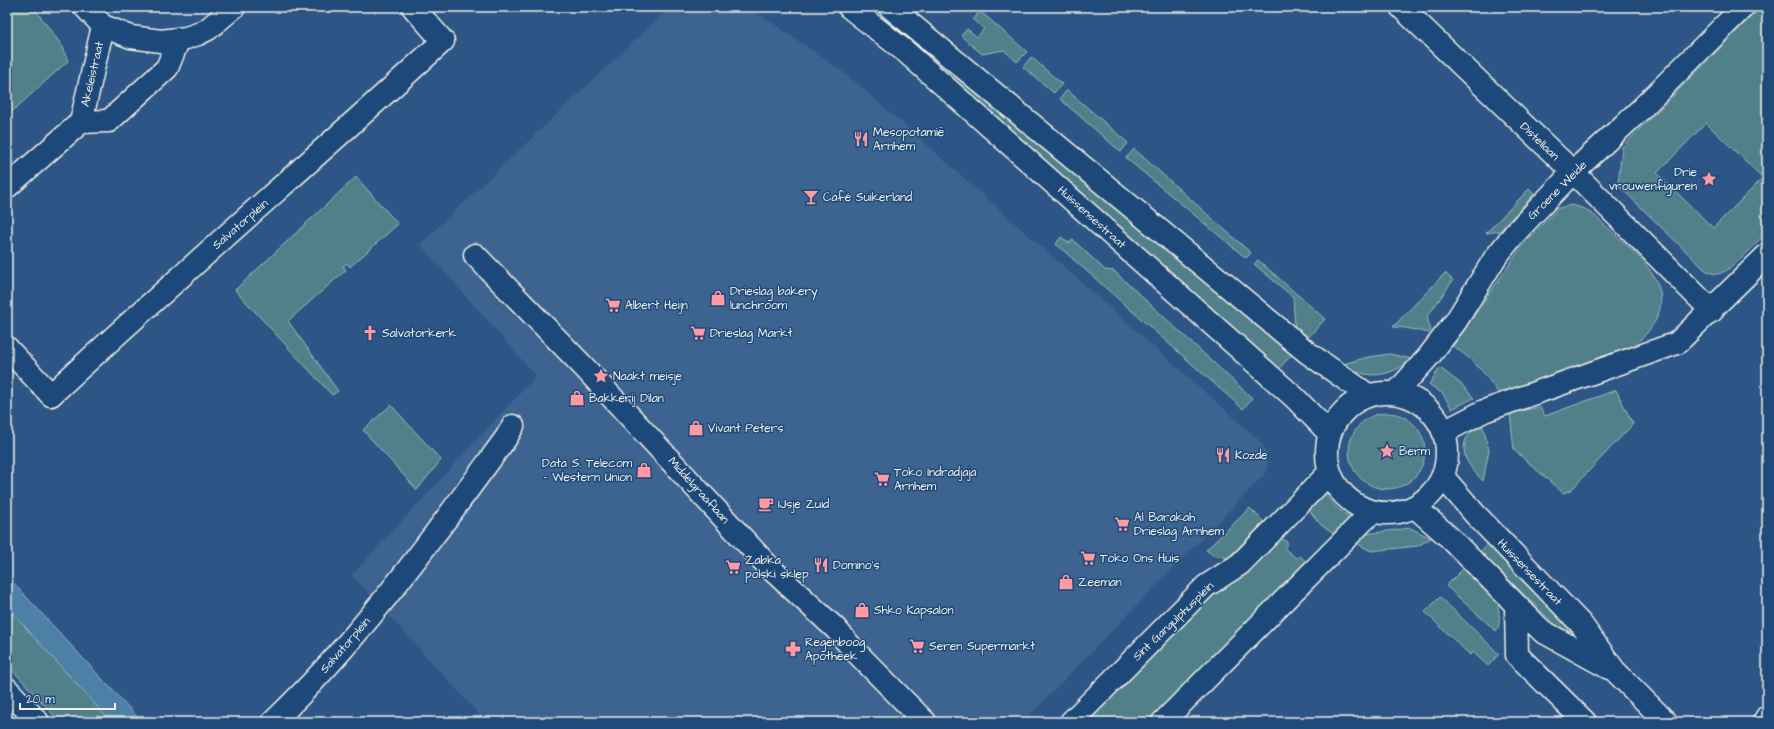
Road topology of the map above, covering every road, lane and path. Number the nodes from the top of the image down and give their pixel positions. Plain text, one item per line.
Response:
1 (85, 7) edge
2 (234, 7) edge
3 (413, 7) edge
4 (849, 7) edge
5 (890, 7) edge
6 (1401, 7) edge
7 (1743, 7) edge
8 (102, 26) junction
9 (179, 39) junction
10 (81, 122) junction
11 (1573, 172) junction
12 (7, 187) edge
13 (475, 255) dead end
14 (1767, 255) edge
15 (1712, 311) junction
16 (7, 348) edge
17 (1396, 393) junction
18 (1368, 395) junction
19 (513, 426) dead end
20 (1444, 432) junction
21 (1329, 433) junction
22 (1329, 473) junction
23 (1442, 477) junction
24 (1415, 507) junction
25 (1372, 512) junction
26 (1516, 606) junction
27 (1614, 670) junction
28 (7, 689) edge
29 (1767, 717) edge
30 (38, 722) edge
31 (273, 722) edge
32 (925, 722) edge
33 (1071, 722) edge
34 (1163, 722) edge
35 (1585, 722) edge
36 (1666, 722) edge
37 (1764, 722) edge

1 - 8 street, Akeleistraat
2 - 9 street, Akeleistraat
3 - 16 street, Salvatorplein
4 - 21 street, Huissensestraat
5 - 18 street
6 - 11 street, Distellaan
7 - 11 street, Groene Weide
8 - 9 street, Akeleistraat
8 - 10 street, Akeleistraat
9 - 10 street
10 - 12 street
11 - 15 street, Distellaan
11 - 17 street, Groene Weide
13 - 32 street, Middelgraaflaan
14 - 15 street
15 - 20 street
17 - 18 street
17 - 20 street
18 - 21 street
19 - 31 street, Salvatorplein
20 - 23 street
21 - 22 street
22 - 25 street
22 - 33 street, Sint Gangulphusplein
23 - 24 street
23 - 27 street, Huissensestraat
24 - 25 street
24 - 26 street, Huissensestraat
25 - 34 street
26 - 27 street, Huissensestraat
26 - 35 street
27 - 36 street, Huissensestraat
28 - 30 street
29 - 37 street

